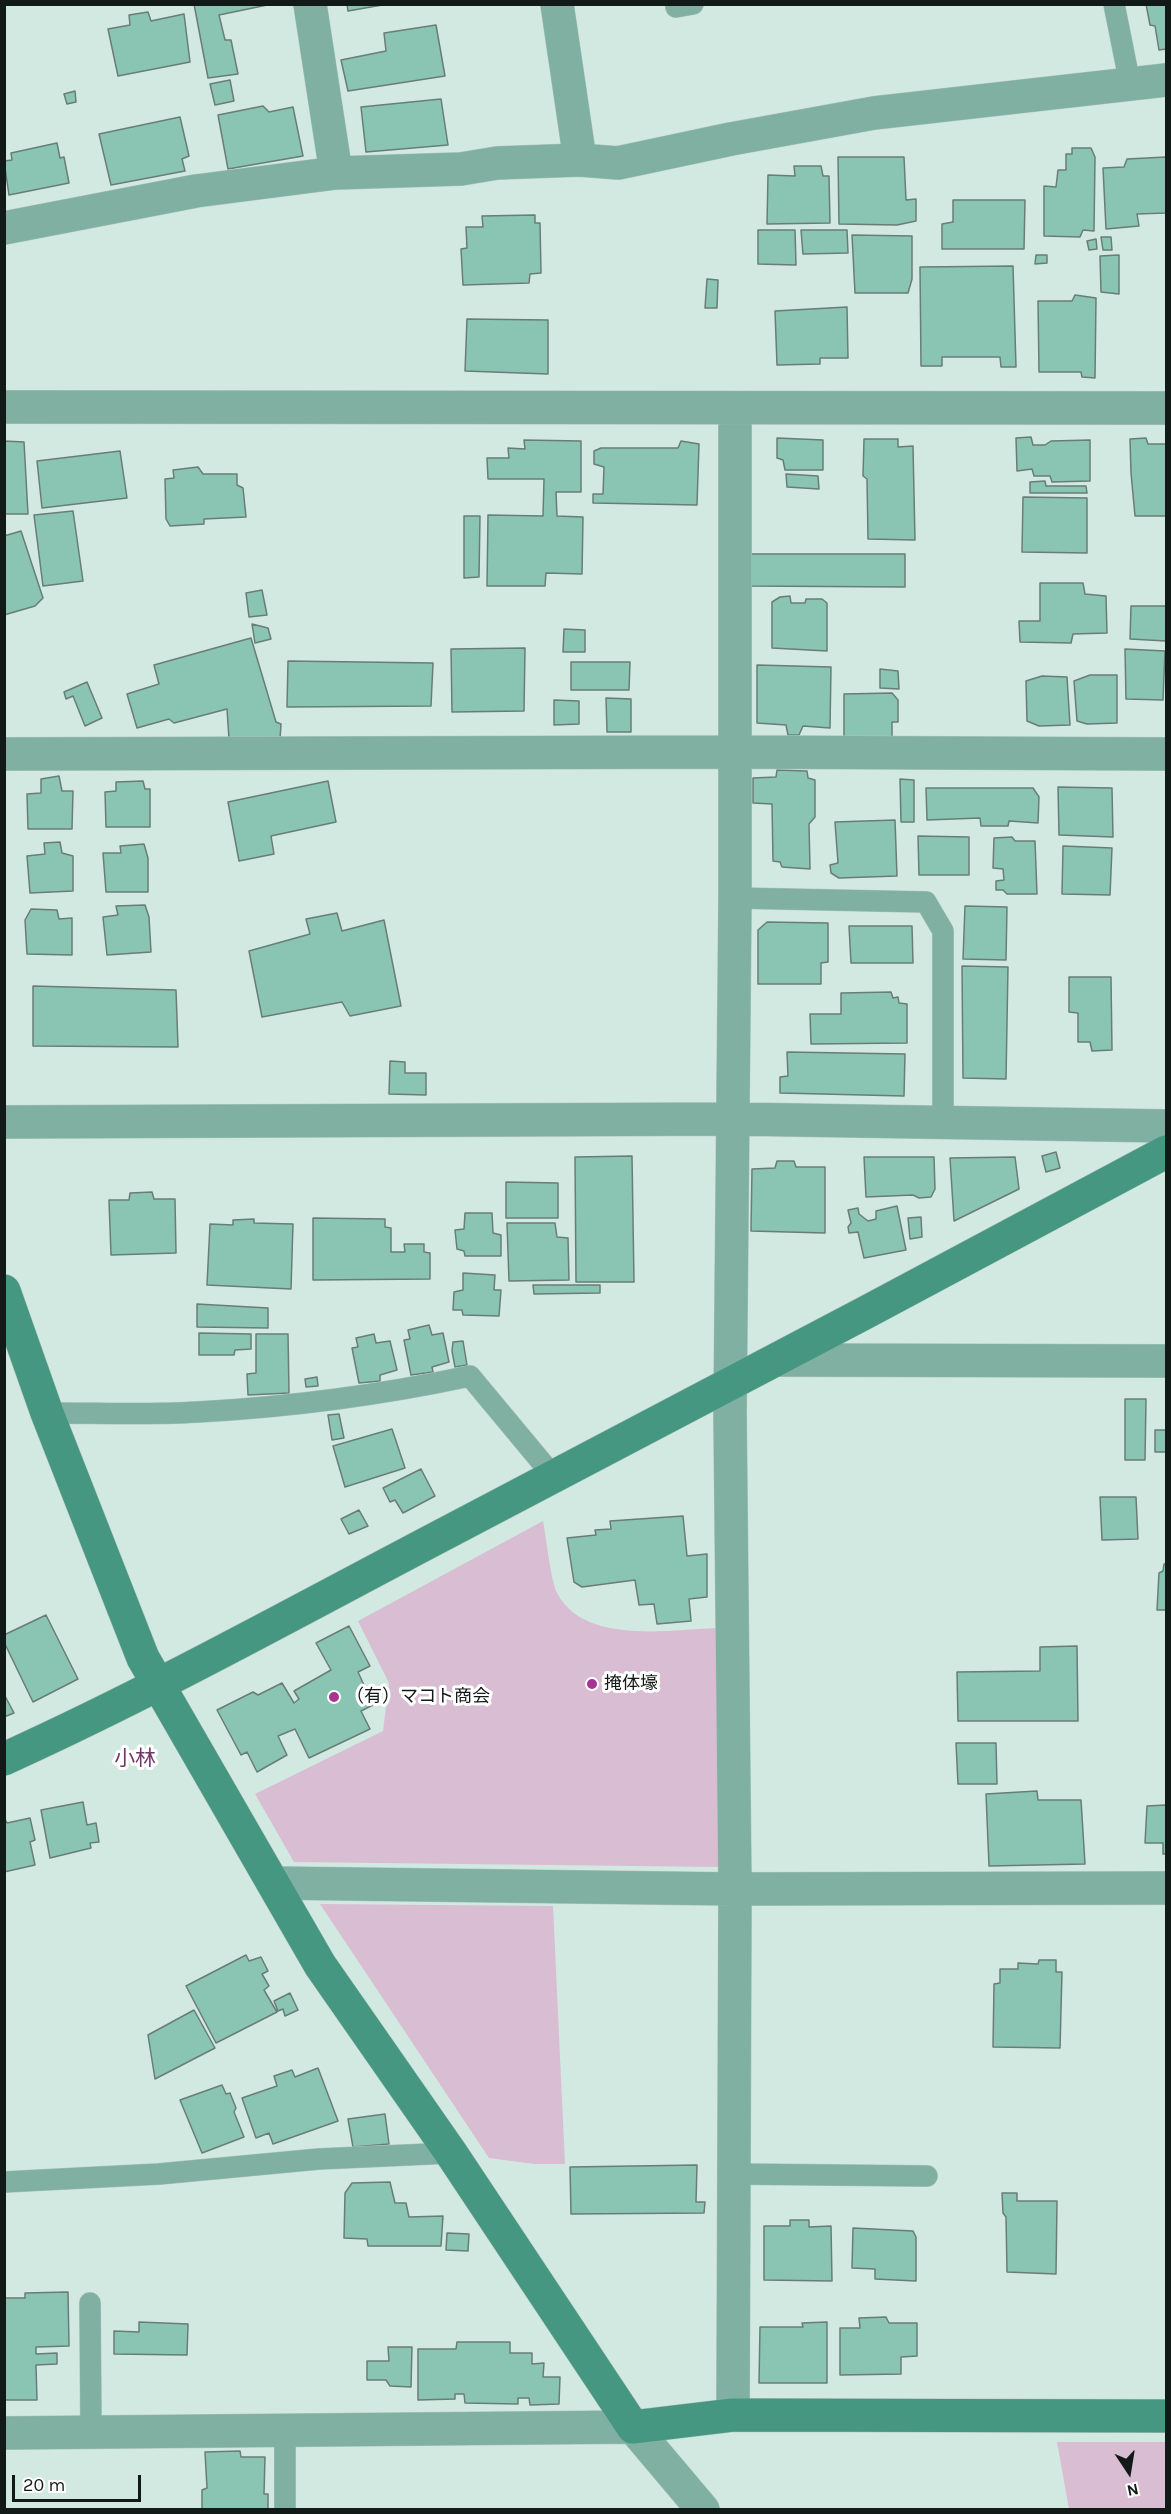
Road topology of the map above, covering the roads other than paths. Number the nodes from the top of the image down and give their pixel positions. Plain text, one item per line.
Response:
1 (310, 4) edge
2 (557, 4) edge
3 (1114, 4) edge
4 (1167, 80) edge
5 (1130, 84) junction
6 (580, 160) junction
7 (336, 173) junction
8 (4, 228) edge
9 (4, 407) edge
10 (1167, 408) edge
11 (735, 409) junction
12 (734, 752) junction
13 (4, 754) edge
14 (1167, 754) edge
15 (735, 898) junction
16 (733, 1119) junction
17 (4, 1122) edge
18 (943, 1122) junction
19 (1167, 1126) edge
20 (1167, 1152) edge
21 (4, 1292) edge
22 (779, 1360) junction
23 (1167, 1361) edge
24 (730, 1384) junction
25 (47, 1413) junction
26 (554, 1477) junction
27 (158, 1684) junction
28 (4, 1759) edge
29 (273, 1883) junction
30 (1167, 1888) edge
31 (735, 1889) junction
32 (451, 2153) junction
33 (734, 2174) junction
34 (927, 2176) dead end
35 (4, 2182) edge
36 (90, 2303) dead end
37 (733, 2415) junction
38 (1167, 2416) edge
39 (633, 2427) junction
40 (285, 2430) junction
41 (91, 2432) junction
42 (4, 2433) edge
43 (285, 2510) edge
44 (703, 2510) edge

1 - 7 street
2 - 6 street
3 - 5 lane
4 - 5 street
5 - 6 street
6 - 7 street
7 - 8 street
9 - 11 street
10 - 11 street
11 - 12 street
12 - 13 street
12 - 14 street
12 - 15 street
15 - 16 street
15 - 18 lane
16 - 17 street
16 - 18 street
16 - 24 street
18 - 19 street
20 - 22 street
21 - 25 street
22 - 23 street
22 - 24 street
24 - 26 street
24 - 31 street
25 - 26 lane
25 - 27 street
26 - 27 street
27 - 28 street
27 - 29 street
29 - 31 street
29 - 32 street
30 - 31 street
31 - 33 street
32 - 35 lane
32 - 39 street
33 - 34 lane
33 - 37 street
36 - 41 lane
37 - 38 street
37 - 39 street
39 - 40 street
39 - 44 street
40 - 41 street
40 - 43 lane
41 - 42 street

